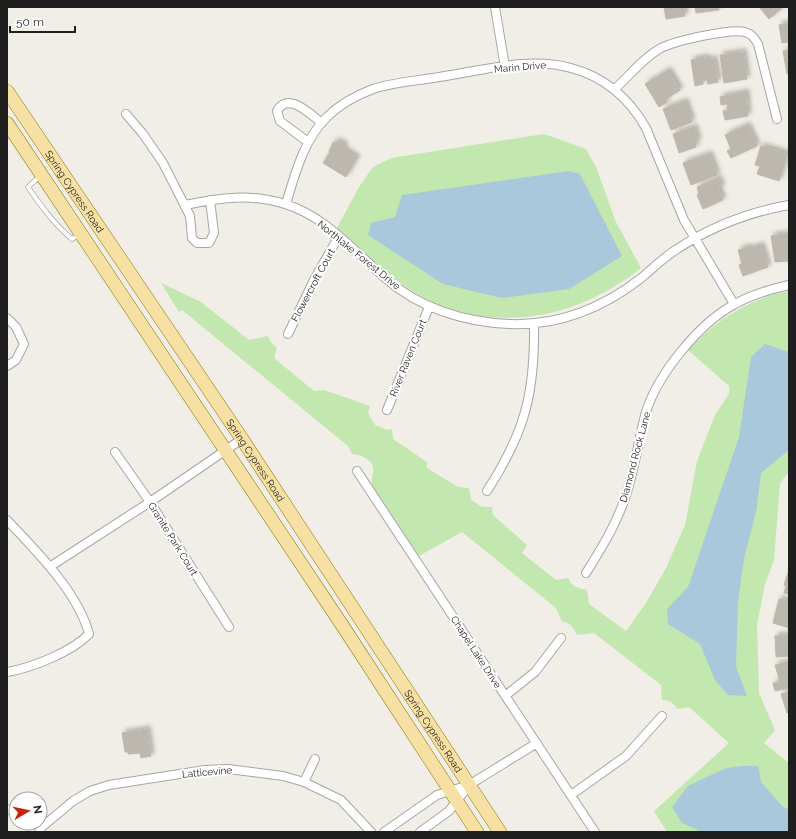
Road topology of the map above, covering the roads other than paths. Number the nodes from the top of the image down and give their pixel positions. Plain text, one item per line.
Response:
1 (495, 7) edge
2 (505, 67) junction
3 (615, 89) junction
4 (7, 91) edge
5 (126, 114) dead end
6 (777, 119) dead end
7 (7, 123) edge
8 (322, 123) junction
9 (308, 142) junction
10 (57, 164) junction
11 (42, 175) junction
12 (210, 200) junction
13 (286, 204) junction
14 (185, 205) junction
15 (789, 205) edge
16 (81, 234) junction
17 (339, 236) junction
18 (695, 239) junction
19 (789, 285) edge
20 (734, 304) junction
21 (429, 307) junction
22 (7, 318) edge
23 (534, 324) junction
24 (288, 334) dead end
25 (7, 366) edge
26 (387, 410) dead end
27 (242, 439) junction
28 (225, 450) junction
29 (115, 452) dead end
30 (357, 471) dead end
31 (487, 491) dead end
32 (150, 502) junction
33 (7, 520) edge
34 (51, 566) junction
35 (586, 573) dead end
36 (360, 617) junction
37 (230, 627) dead end
38 (344, 628) junction
39 (561, 638) dead end
40 (7, 672) edge
41 (505, 696) junction
42 (662, 716) dead end
43 (537, 743) junction
44 (315, 759) dead end
45 (304, 782) junction
46 (469, 785) junction
47 (571, 795) junction
48 (454, 796) junction
49 (48, 821) edge
50 (371, 832) edge
51 (384, 832) edge
52 (420, 832) edge
53 (477, 832) edge
54 (500, 832) edge
55 (595, 832) edge

1 - 2 street
2 - 3 street, Marin Drive
2 - 8 street, Marin Drive
3 - 6 street
3 - 18 street, Marin Drive
4 - 10 main road, Spring Cypress Road
5 - 14 street
7 - 11 main road, Spring Cypress Road
8 - 9 street, Marin Drive
8 - 9 street
9 - 13 street, Marin Drive
10 - 11 main road
10 - 27 main road, Spring Cypress Road
11 - 16 main road, Spring Cypress Road
11 - 16 lane
12 - 13 street, Northlake Forest Drive
12 - 14 street, Northlake Forest Drive
12 - 14 street
13 - 17 street, Northlake Forest Drive
15 - 18 street, Northlake Forest Drive
16 - 28 main road, Spring Cypress Road
17 - 21 street, Northlake Forest Drive
17 - 24 street, Flowercroft Court
18 - 20 street, Marin Drive
18 - 23 street, Northlake Forest Drive
19 - 20 street, Diamond Rock Lane
20 - 35 street, Diamond Rock Lane
21 - 23 street, Northlake Forest Drive
21 - 26 street, River Raven Court
22 - 25 street
23 - 31 street
27 - 28 street
27 - 36 main road, Spring Cypress Road
28 - 32 street
28 - 38 main road, Spring Cypress Road
29 - 32 street, Granite Park Court
30 - 41 street, Chapel Lake Drive
32 - 34 street
32 - 37 street, Granite Park Court
33 - 34 street
34 - 40 street
36 - 38 main road
36 - 46 main road, Spring Cypress Road
38 - 48 main road, Spring Cypress Road
39 - 41 street
41 - 43 street, Chapel Lake Drive
42 - 47 street
43 - 46 street
43 - 47 street, Chapel Lake Drive
44 - 45 street
45 - 49 street, Latticevine
45 - 50 street, Latticevine
46 - 48 street
46 - 54 main road, Spring Cypress Road
47 - 55 street, Chapel Lake Drive
48 - 51 street
48 - 52 street
48 - 53 main road, Spring Cypress Road

